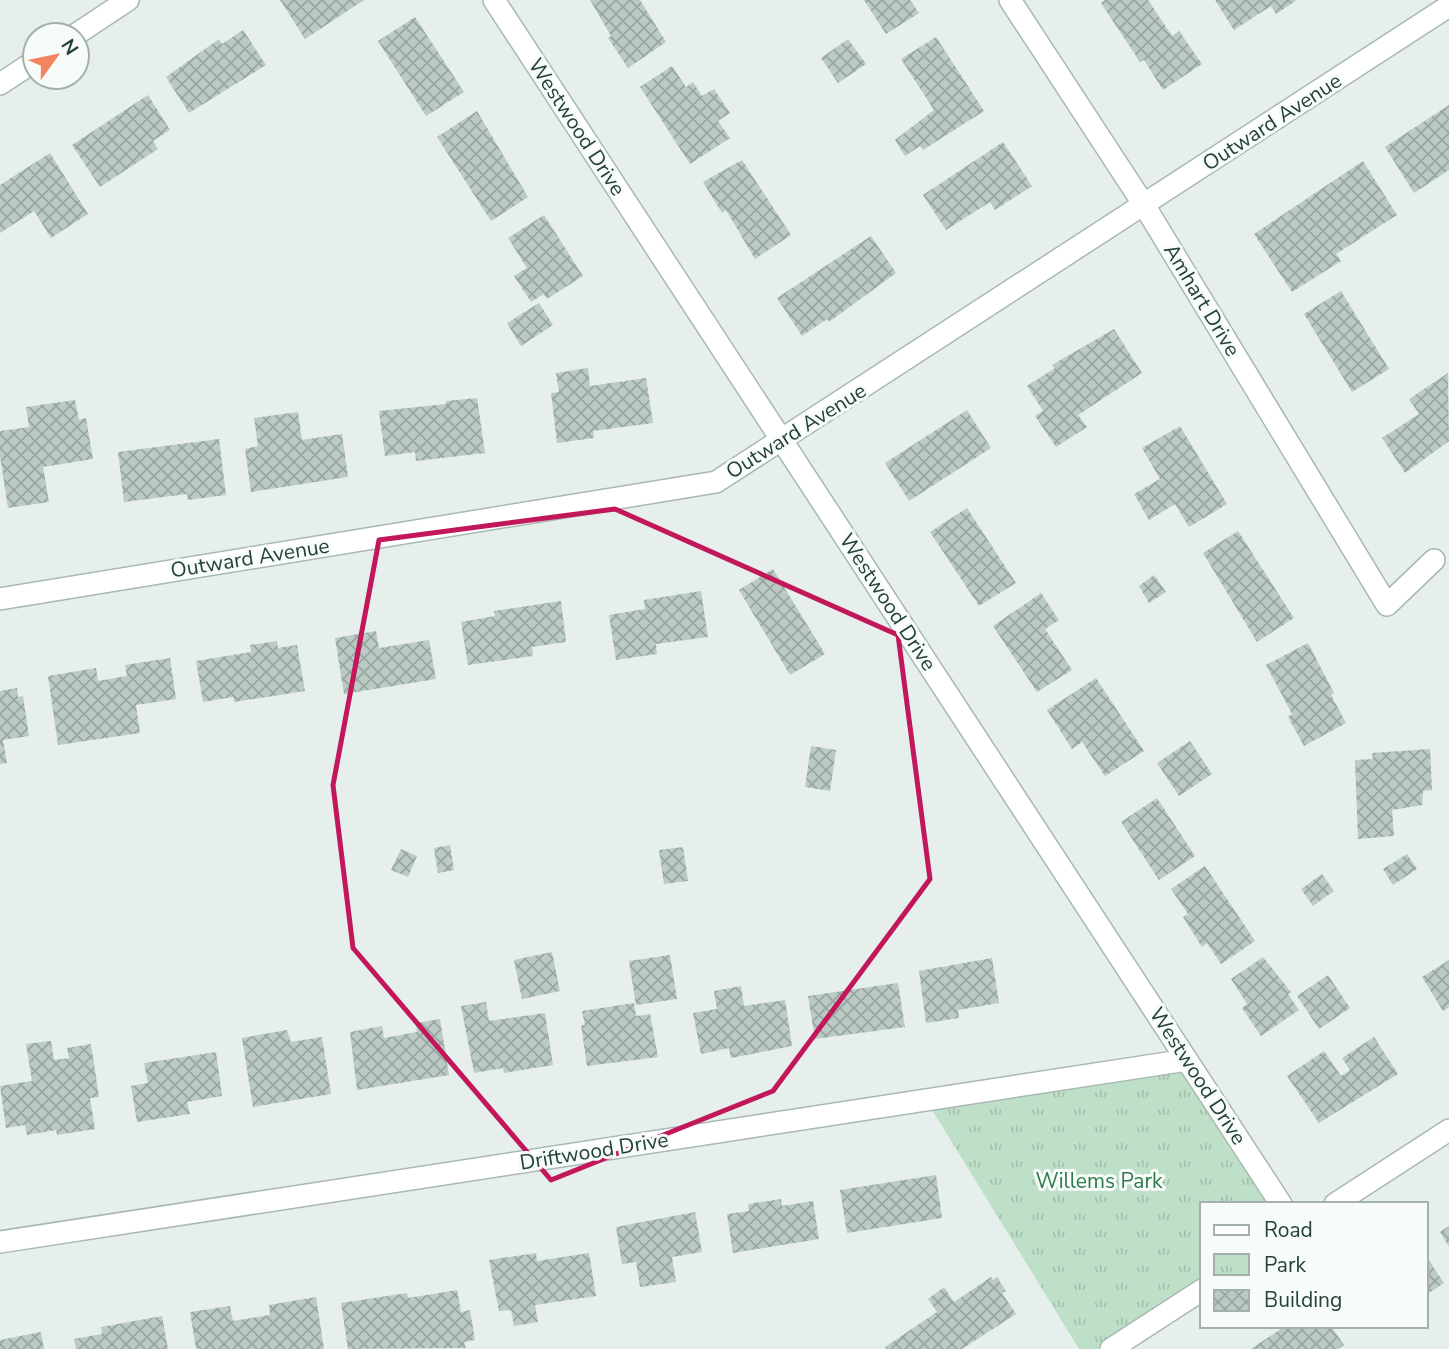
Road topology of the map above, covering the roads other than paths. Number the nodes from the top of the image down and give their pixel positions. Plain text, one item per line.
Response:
1 (128, 0) edge
2 (494, 0) edge
3 (1010, 0) edge
4 (1449, 6) edge
5 (91, 24) edge
6 (21, 70) edge
7 (0, 84) edge
8 (1144, 205) junction
9 (783, 441) junction
10 (1434, 559) dead end
11 (0, 598) edge
12 (1187, 1060) junction
13 (1449, 1130) edge
14 (1280, 1202) edge
15 (1338, 1202) edge
16 (0, 1241) edge
17 (1200, 1291) edge
18 (1111, 1349) edge

1 - 5 street
2 - 9 street, Westwood Drive
3 - 8 street, Amhart Drive
4 - 8 street, Outward Avenue
6 - 7 street
8 - 9 street, Outward Avenue
8 - 10 street, Amhart Drive
9 - 11 street, Outward Avenue
9 - 12 street, Westwood Drive
12 - 14 street, Westwood Drive
12 - 16 street, Driftwood Drive
13 - 15 street
17 - 18 street

